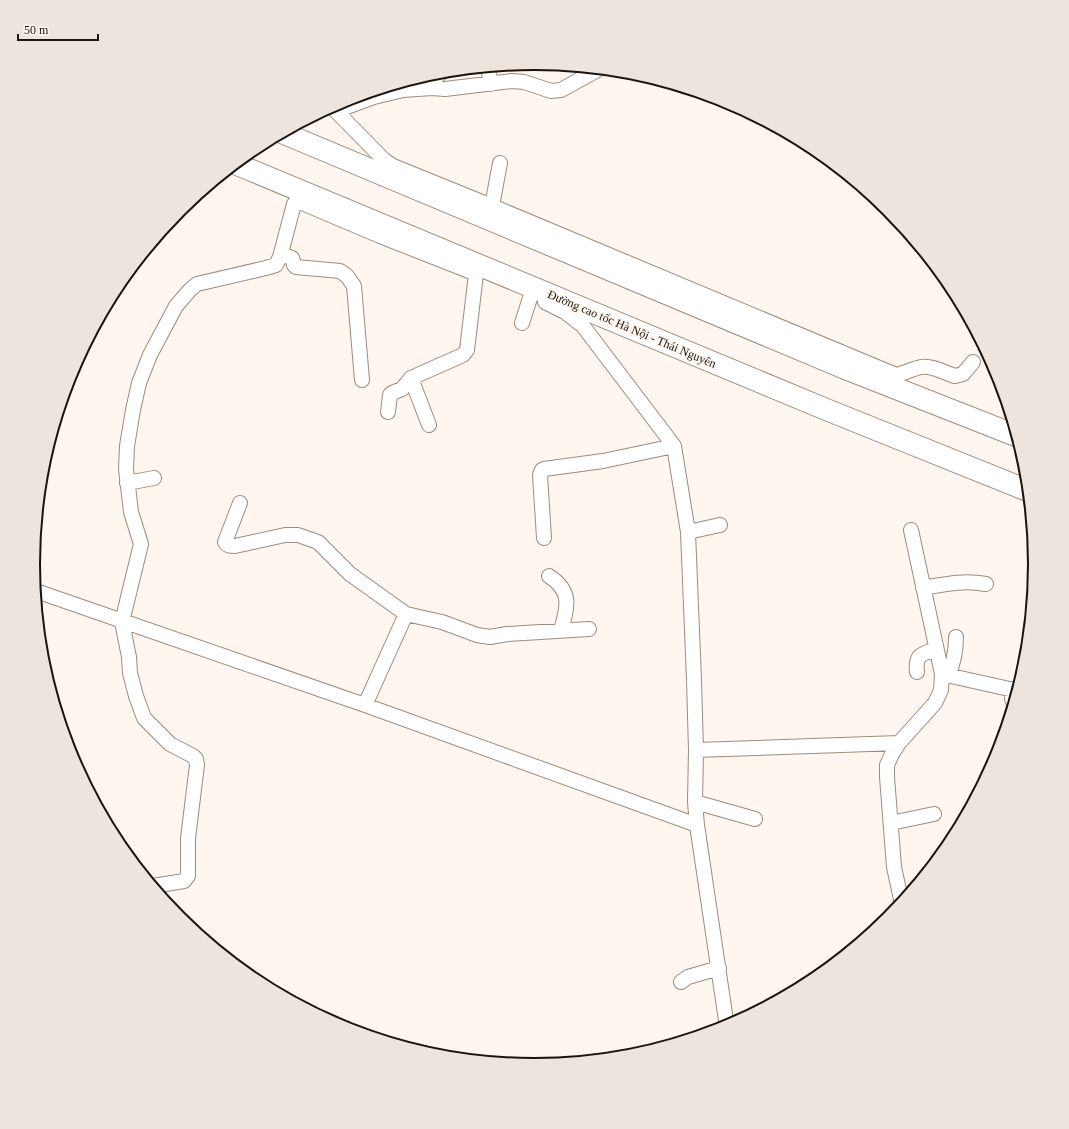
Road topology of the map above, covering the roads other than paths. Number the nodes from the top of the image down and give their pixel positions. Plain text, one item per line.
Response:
1 (489, 72) edge
2 (588, 73) edge
3 (432, 81) edge
4 (491, 84) junction
5 (426, 88) junction
6 (371, 98) edge
7 (337, 112) edge
8 (288, 135) edge
9 (500, 163) dead end
10 (241, 166) edge
11 (492, 206) junction
12 (281, 254) junction
13 (476, 274) junction
14 (531, 295) junction
15 (522, 323) dead end
16 (973, 362) dead end
17 (411, 378) junction
18 (362, 380) dead end
19 (388, 412) dead end
20 (428, 425) dead end
21 (1011, 434) edge
22 (674, 446) junction
23 (154, 478) dead end
24 (127, 482) junction
25 (1023, 489) edge
26 (240, 503) dead end
27 (720, 525) dead end
28 (911, 530) dead end
29 (688, 532) junction
30 (544, 538) dead end
31 (549, 576) dead end
32 (986, 584) dead end
33 (923, 588) junction
34 (41, 593) edge
35 (406, 614) junction
36 (122, 622) junction
37 (589, 629) dead end
38 (561, 630) junction
39 (956, 637) dead end
40 (936, 649) junction
41 (917, 672) dead end
42 (945, 675) junction
43 (1013, 689) edge
44 (365, 705) junction
45 (900, 743) junction
46 (696, 750) junction
47 (695, 802) junction
48 (934, 814) dead end
49 (755, 819) dead end
50 (891, 823) junction
51 (697, 825) junction
52 (158, 885) edge
53 (900, 897) edge
54 (719, 968) junction
55 (681, 982) dead end
56 (726, 1020) edge

1 - 4 street
2 - 4 street
3 - 5 street
4 - 5 street
5 - 6 street
7 - 11 street
8 - 21 highway
9 - 11 street
10 - 25 highway, Đường cao tốc Hà Nội - Thái Nguyên
11 - 16 street
12 - 13 street
12 - 18 street
12 - 24 street
13 - 14 street
13 - 17 street
14 - 15 street
14 - 22 street
17 - 19 street
17 - 20 street
22 - 29 street
22 - 30 street
23 - 24 street
24 - 36 street
26 - 35 street
27 - 29 street
28 - 33 street
29 - 46 street
31 - 38 street
32 - 33 street
33 - 40 street
34 - 36 street
35 - 38 street
35 - 44 street
36 - 44 street
36 - 52 street
37 - 38 street
39 - 42 street
40 - 41 street
40 - 42 street
42 - 43 street
42 - 45 street
44 - 51 street
45 - 46 street
45 - 50 street
46 - 47 street
47 - 49 street
47 - 51 street
48 - 50 street
50 - 53 street
51 - 54 street
54 - 55 street
54 - 56 street

